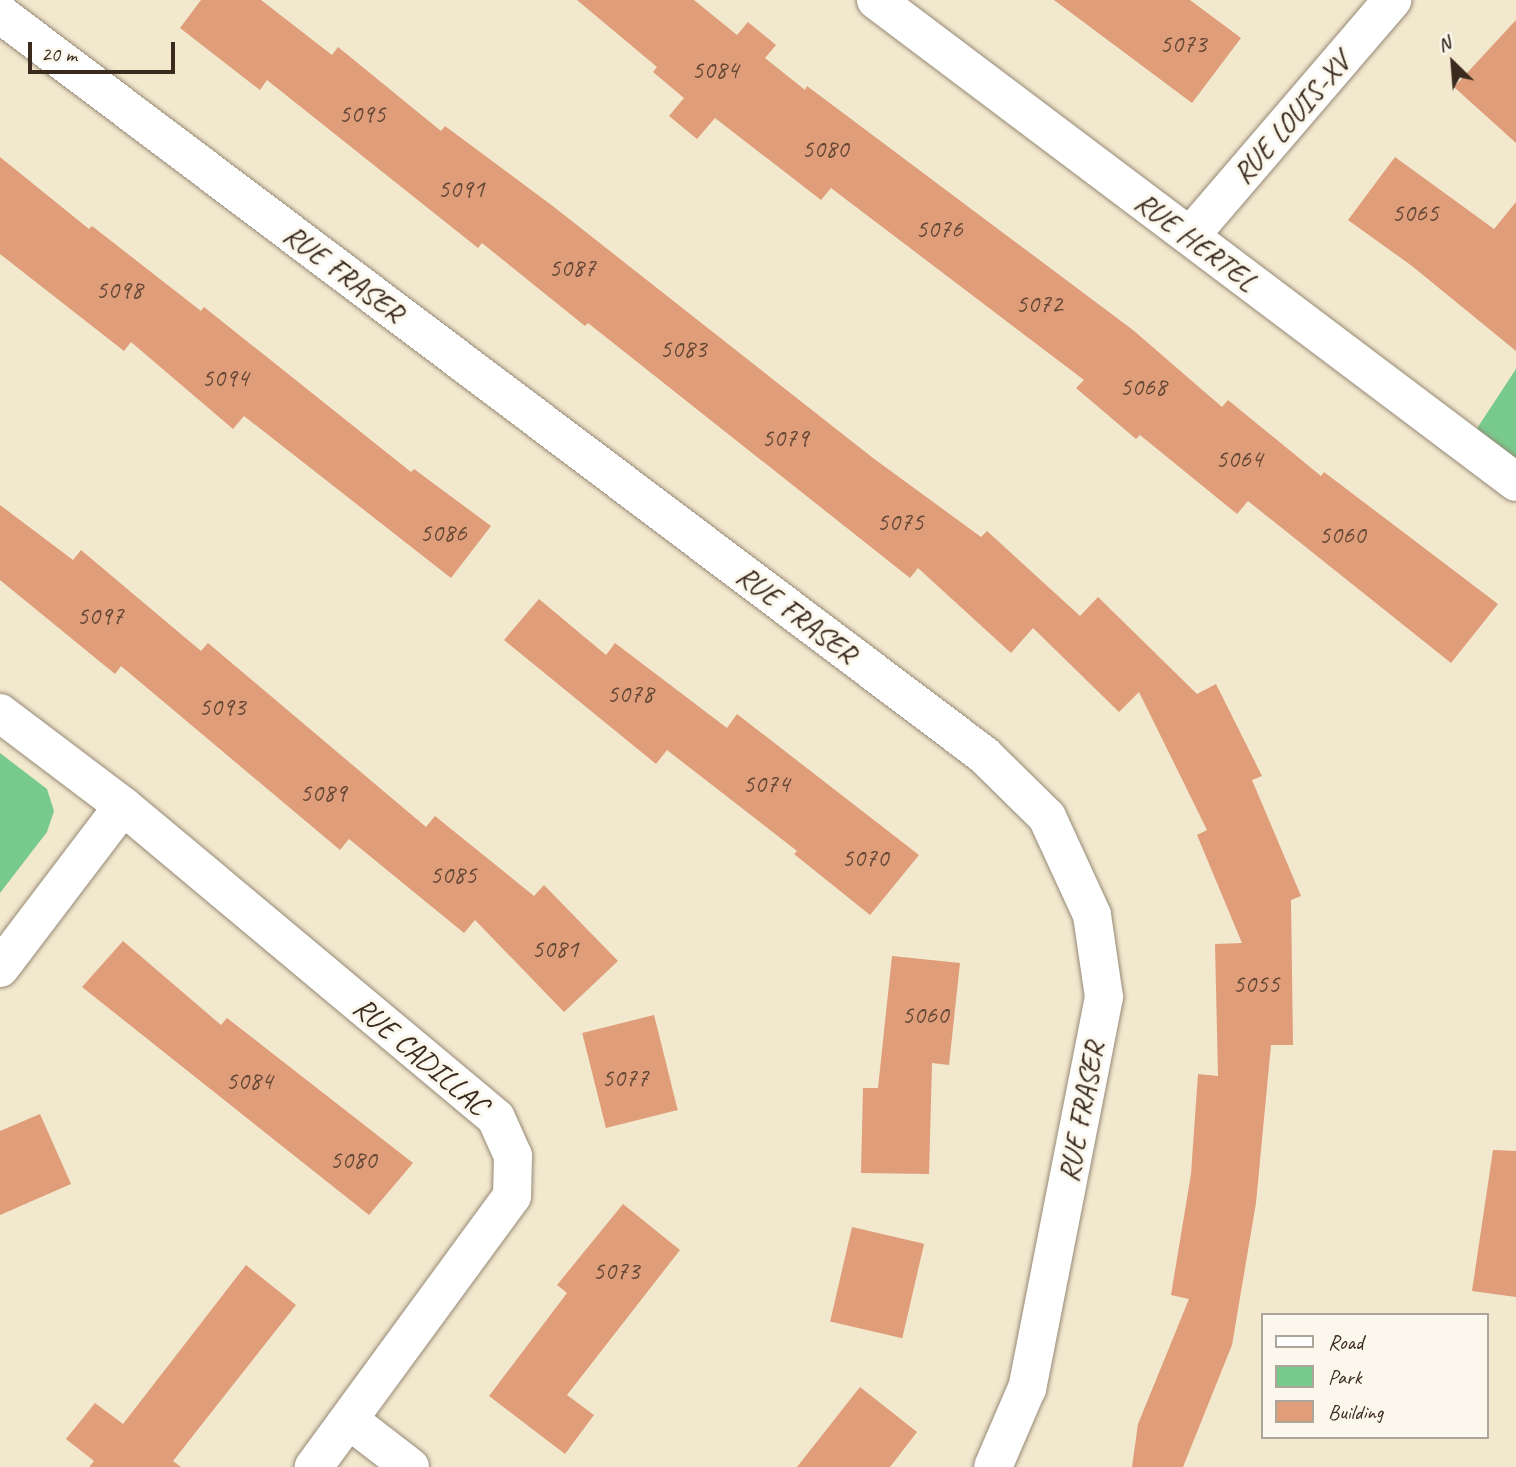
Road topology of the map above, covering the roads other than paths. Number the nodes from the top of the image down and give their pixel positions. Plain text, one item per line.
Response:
1 (876, 0) edge
2 (1392, 0) edge
3 (0, 14) edge
4 (1190, 236) junction
5 (1516, 482) edge
6 (0, 713) edge
7 (123, 806) junction
8 (0, 968) edge
9 (349, 1420) junction
10 (314, 1467) edge
11 (410, 1467) edge
12 (993, 1467) edge

1 - 4 street, RUE HERTEL
2 - 4 street, RUE LOUIS-XV
3 - 12 street, RUE FRASER
4 - 5 street, RUE HERTEL
6 - 7 street, RUE CADILLAC
7 - 8 street
7 - 9 street, RUE CADILLAC
9 - 10 street, RUE CADILLAC
9 - 11 street

